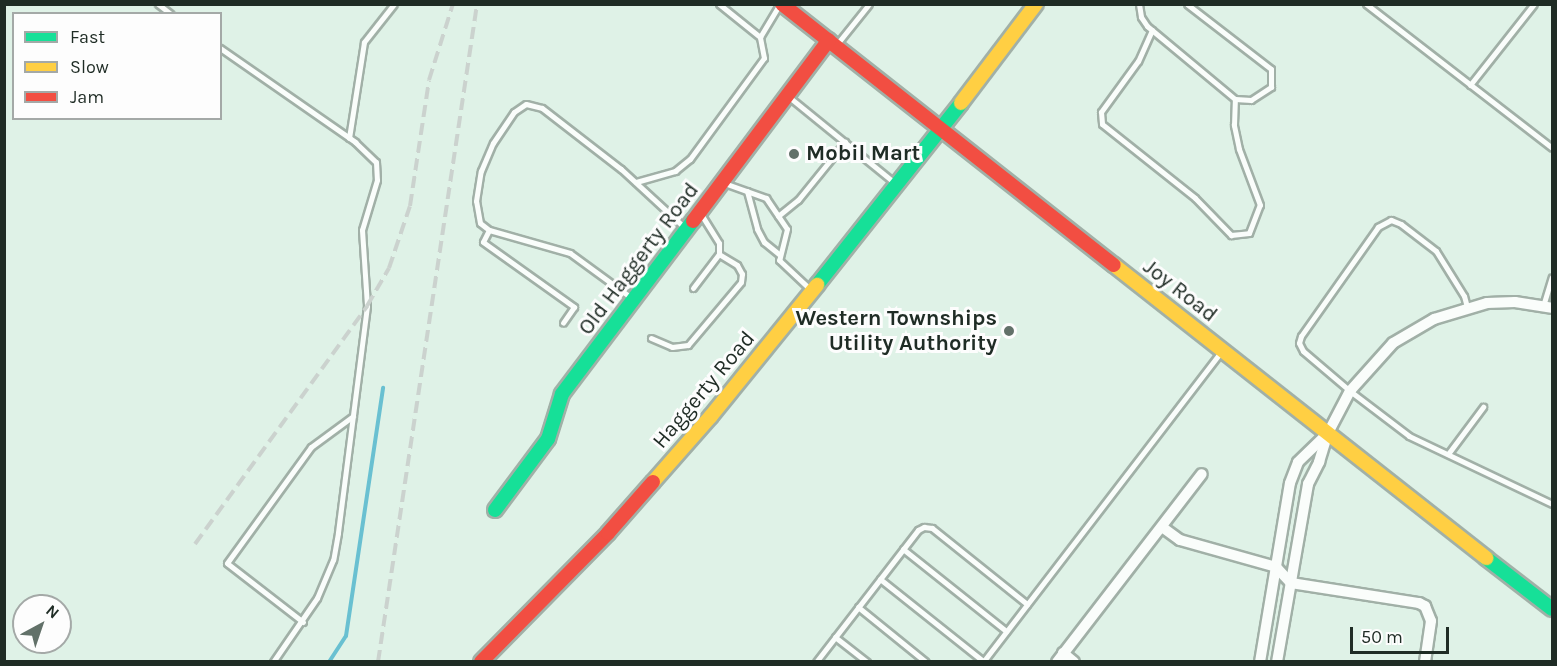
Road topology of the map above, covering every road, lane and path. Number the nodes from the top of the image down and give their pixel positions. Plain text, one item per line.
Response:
1 (394, 4) edge
2 (719, 4) edge
3 (781, 4) edge
4 (869, 4) edge
5 (1139, 4) edge
6 (1187, 4) edge
7 (1366, 4) edge
8 (1534, 4) edge
9 (1031, 7) edge
10 (1152, 30) junction
11 (760, 38) junction
12 (832, 43) junction
13 (222, 49) edge
14 (1470, 85) junction
15 (788, 96) junction
16 (1235, 99) junction
17 (941, 130) junction
18 (349, 138) junction
19 (845, 142) junction
20 (1552, 148) edge
21 (636, 182) junction
22 (723, 183) junction
23 (897, 184) junction
24 (747, 191) junction
25 (700, 213) junction
26 (778, 216) junction
27 (489, 230) junction
28 (687, 230) junction
29 (719, 254) junction
30 (779, 254) junction
31 (1552, 277) edge
32 (693, 288) dead end
33 (812, 291) junction
34 (634, 300) junction
35 (1467, 307) junction
36 (1548, 307) edge
37 (563, 323) dead end
38 (651, 338) dead end
39 (1222, 350) junction
40 (1350, 391) junction
41 (1483, 407) dead end
42 (353, 416) junction
43 (1328, 433) junction
44 (1448, 454) junction
45 (1202, 474) dead end
46 (1552, 504) edge
47 (495, 510) dead end
48 (1162, 527) junction
49 (903, 549) junction
50 (1276, 567) junction
51 (880, 579) junction
52 (1291, 583) junction
53 (1027, 604) junction
54 (858, 608) junction
55 (1552, 609) edge
56 (303, 621) junction
57 (1006, 632) junction
58 (836, 637) junction
59 (1060, 657) edge
60 (983, 661) edge
61 (273, 662) edge
62 (481, 662) edge
63 (816, 662) edge
64 (867, 662) edge
65 (926, 662) edge
66 (1074, 662) edge
67 (1260, 662) edge
68 (1277, 662) edge
69 (1425, 662) edge

1 - 18 lane
2 - 11 lane
3 - 11 lane
3 - 12 street, Joy Road
4 - 12 lane
5 - 10 lane
6 - 16 lane
7 - 14 lane
8 - 14 lane
9 - 17 street, Haggerty Road
10 - 16 lane
10 - 16 lane
11 - 21 lane
12 - 15 street, Old Haggerty Road
12 - 17 street, Joy Road
13 - 18 lane
14 - 20 lane
15 - 19 lane
15 - 22 street, Old Haggerty Road
17 - 23 street, Haggerty Road
17 - 39 street, Joy Road
18 - 42 lane
19 - 23 lane
19 - 26 lane
21 - 27 lane
21 - 28 lane
22 - 24 lane
22 - 25 street, Old Haggerty Road
23 - 33 street, Haggerty Road
24 - 26 lane
24 - 30 lane
25 - 28 street, Old Haggerty Road
25 - 29 lane
26 - 30 lane
27 - 34 lane
27 - 37 lane
28 - 34 street, Old Haggerty Road
29 - 32 lane
29 - 38 lane
30 - 33 lane
31 - 36 lane
33 - 62 street, Haggerty Road
34 - 47 street, Old Haggerty Road
35 - 36 street
35 - 40 street
35 - 40 lane
39 - 43 street, Joy Road
39 - 53 lane
40 - 43 street
40 - 44 lane
41 - 44 lane
42 - 56 lane
42 - 56 lane
43 - 50 street
43 - 52 street
43 - 55 street, Joy Road
44 - 46 lane
45 - 48 street
48 - 50 street
48 - 59 street
49 - 51 lane
49 - 53 lane
49 - 57 lane
50 - 52 street
50 - 67 street
51 - 54 lane
51 - 60 lane
52 - 68 street
52 - 69 street
53 - 57 lane
54 - 58 lane
54 - 65 lane
56 - 61 lane
57 - 60 lane
58 - 63 lane
58 - 64 lane
59 - 66 street

